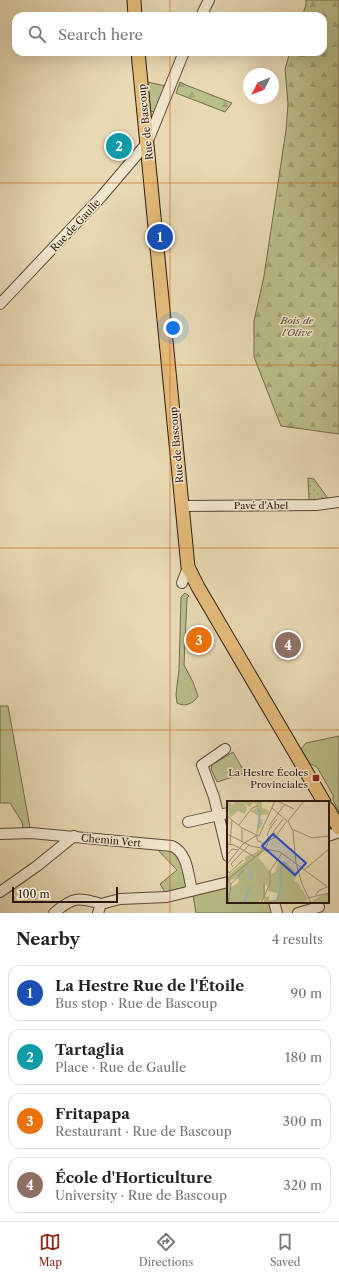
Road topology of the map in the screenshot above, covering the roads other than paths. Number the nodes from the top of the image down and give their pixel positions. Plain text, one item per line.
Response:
1 (134, 0) edge
2 (209, 0) edge
3 (135, 12) edge
4 (203, 12) edge
5 (138, 56) edge
6 (182, 56) edge
7 (147, 144) junction
8 (0, 304) edge
9 (339, 502) edge
10 (182, 506) junction
11 (188, 566) junction
12 (182, 583) dead end
13 (225, 749) dead end
14 (323, 801) edge
15 (329, 811) edge
16 (227, 813) edge
17 (218, 816) junction
18 (188, 822) dead end
19 (339, 828) edge
20 (339, 832) edge
21 (0, 834) edge
22 (74, 836) junction
23 (329, 836) edge
24 (227, 852) edge
25 (227, 882) edge
26 (192, 890) junction
27 (0, 892) edge
28 (274, 903) edge
29 (319, 907) dead end
30 (99, 910) edge
31 (54, 913) edge
32 (94, 913) edge
33 (277, 913) edge
34 (298, 913) edge

1 - 3 main road
2 - 4 street
5 - 7 main road, Rue de Bascoup
6 - 7 street, Rue de Gaulle
7 - 8 street, Rue de Gaulle
7 - 10 main road, Rue de Bascoup
9 - 10 street, Pavé d'Abel
10 - 11 main road, Rue de Bascoup
11 - 12 street
11 - 14 main road, Rue de Bascoup
13 - 17 street
15 - 19 main road
16 - 17 street
17 - 18 street
17 - 24 street
20 - 23 street
21 - 22 street, Chemin Vert
22 - 26 street, Chemin Vert
22 - 27 street
25 - 26 street
26 - 30 street
28 - 33 street
29 - 34 street
30 - 31 street
30 - 32 street

